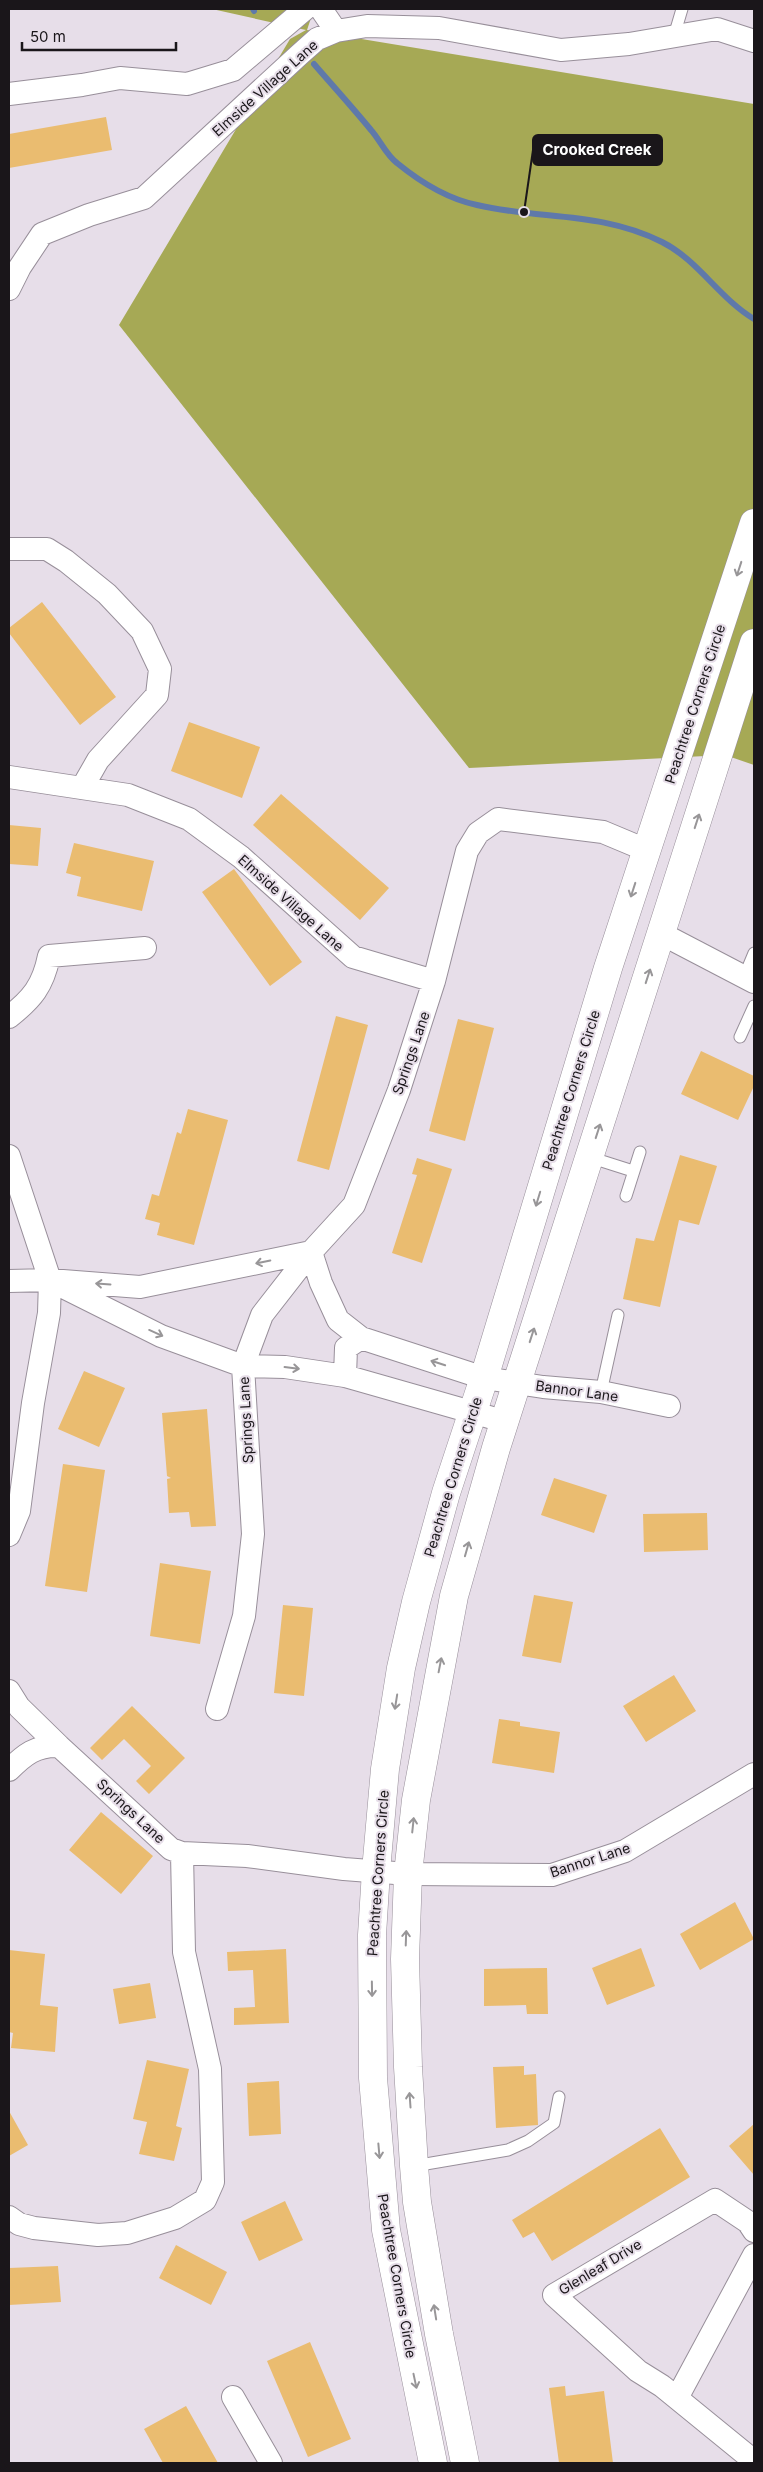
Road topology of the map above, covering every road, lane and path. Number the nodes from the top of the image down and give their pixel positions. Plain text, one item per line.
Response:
1 (305, 9) edge
2 (321, 9) edge
3 (682, 9) edge
4 (341, 22) edge
5 (674, 36) junction
6 (754, 41) edge
7 (9, 94) edge
8 (9, 289) edge
9 (754, 523) edge
10 (9, 548) edge
11 (754, 643) edge
12 (9, 777) edge
13 (82, 788) junction
14 (646, 850) junction
15 (662, 934) junction
16 (145, 948) dead end
17 (754, 953) edge
18 (749, 979) edge
19 (434, 981) junction
20 (754, 1006) edge
21 (9, 1017) edge
22 (740, 1037) dead end
23 (640, 1152) dead end
24 (9, 1156) edge
25 (589, 1157) junction
26 (633, 1171) junction
27 (626, 1196) dead end
28 (311, 1252) junction
29 (50, 1280) junction
30 (9, 1281) edge
31 (618, 1315) dead end
32 (360, 1338) junction
33 (243, 1366) junction
34 (345, 1376) junction
35 (484, 1378) junction
36 (516, 1382) junction
37 (601, 1392) junction
38 (669, 1406) dead end
39 (471, 1412) junction
40 (504, 1421) junction
41 (9, 1535) edge
42 (9, 1691) edge
43 (217, 1709) dead end
44 (58, 1746) junction
45 (9, 1770) edge
46 (754, 1774) edge
47 (182, 1852) junction
48 (376, 1870) junction
49 (408, 1874) junction
50 (559, 2097) dead end
51 (414, 2166) junction
52 (9, 2217) edge
53 (754, 2231) edge
54 (754, 2254) edge
55 (233, 2397) dead end
56 (677, 2398) junction
57 (754, 2461) edge
58 (271, 2463) edge
59 (433, 2463) edge
60 (465, 2463) edge

1 - 7 street
2 - 4 street
3 - 5 lane
4 - 5 street, Elmside Village Lane
4 - 8 street, Elmside Village Lane
5 - 6 street, Elmside Village Lane
9 -> 14 street, Peachtree Corners Circle
10 - 13 street
15 -> 11 street
12 - 13 street, Elmside Village Lane
13 - 19 street, Elmside Village Lane
14 - 19 street
14 -> 35 street, Peachtree Corners Circle
15 - 18 street
25 -> 15 street
16 - 21 street
17 - 18 lane
19 - 28 street, Springs Lane
20 - 22 lane
23 - 26 lane
24 - 29 street
25 - 26 lane
36 -> 25 street
26 - 27 lane
28 -> 29 street, Springs Lane
28 - 32 street
28 - 33 street, Springs Lane
29 - 30 street, Springs Lane
29 -> 33 street, Springs Lane
29 - 41 street
31 - 37 lane
32 - 34 street
35 -> 32 street
33 -> 34 street, Springs Lane
33 - 43 street, Springs Lane
34 - 39 street, Springs Lane
35 - 36 street, Bannor Lane
35 - 39 street, Peachtree Corners Circle
36 - 37 street, Bannor Lane
36 - 40 street
37 - 38 street, Bannor Lane
39 - 40 street, Springs Lane
39 -> 48 street, Peachtree Corners Circle
49 -> 40 street
42 - 44 street, Springs Lane
44 - 45 street
44 - 47 street, Springs Lane
46 - 49 street, Bannor Lane
47 - 48 street, Springs Lane
47 - 52 street
48 - 49 street, Bannor Lane
48 -> 59 street, Peachtree Corners Circle
51 -> 49 street
50 - 51 lane
60 -> 51 street
53 - 56 street, Glenleaf Drive
54 - 56 street
55 - 58 street
56 - 57 street, Glenleaf Drive

